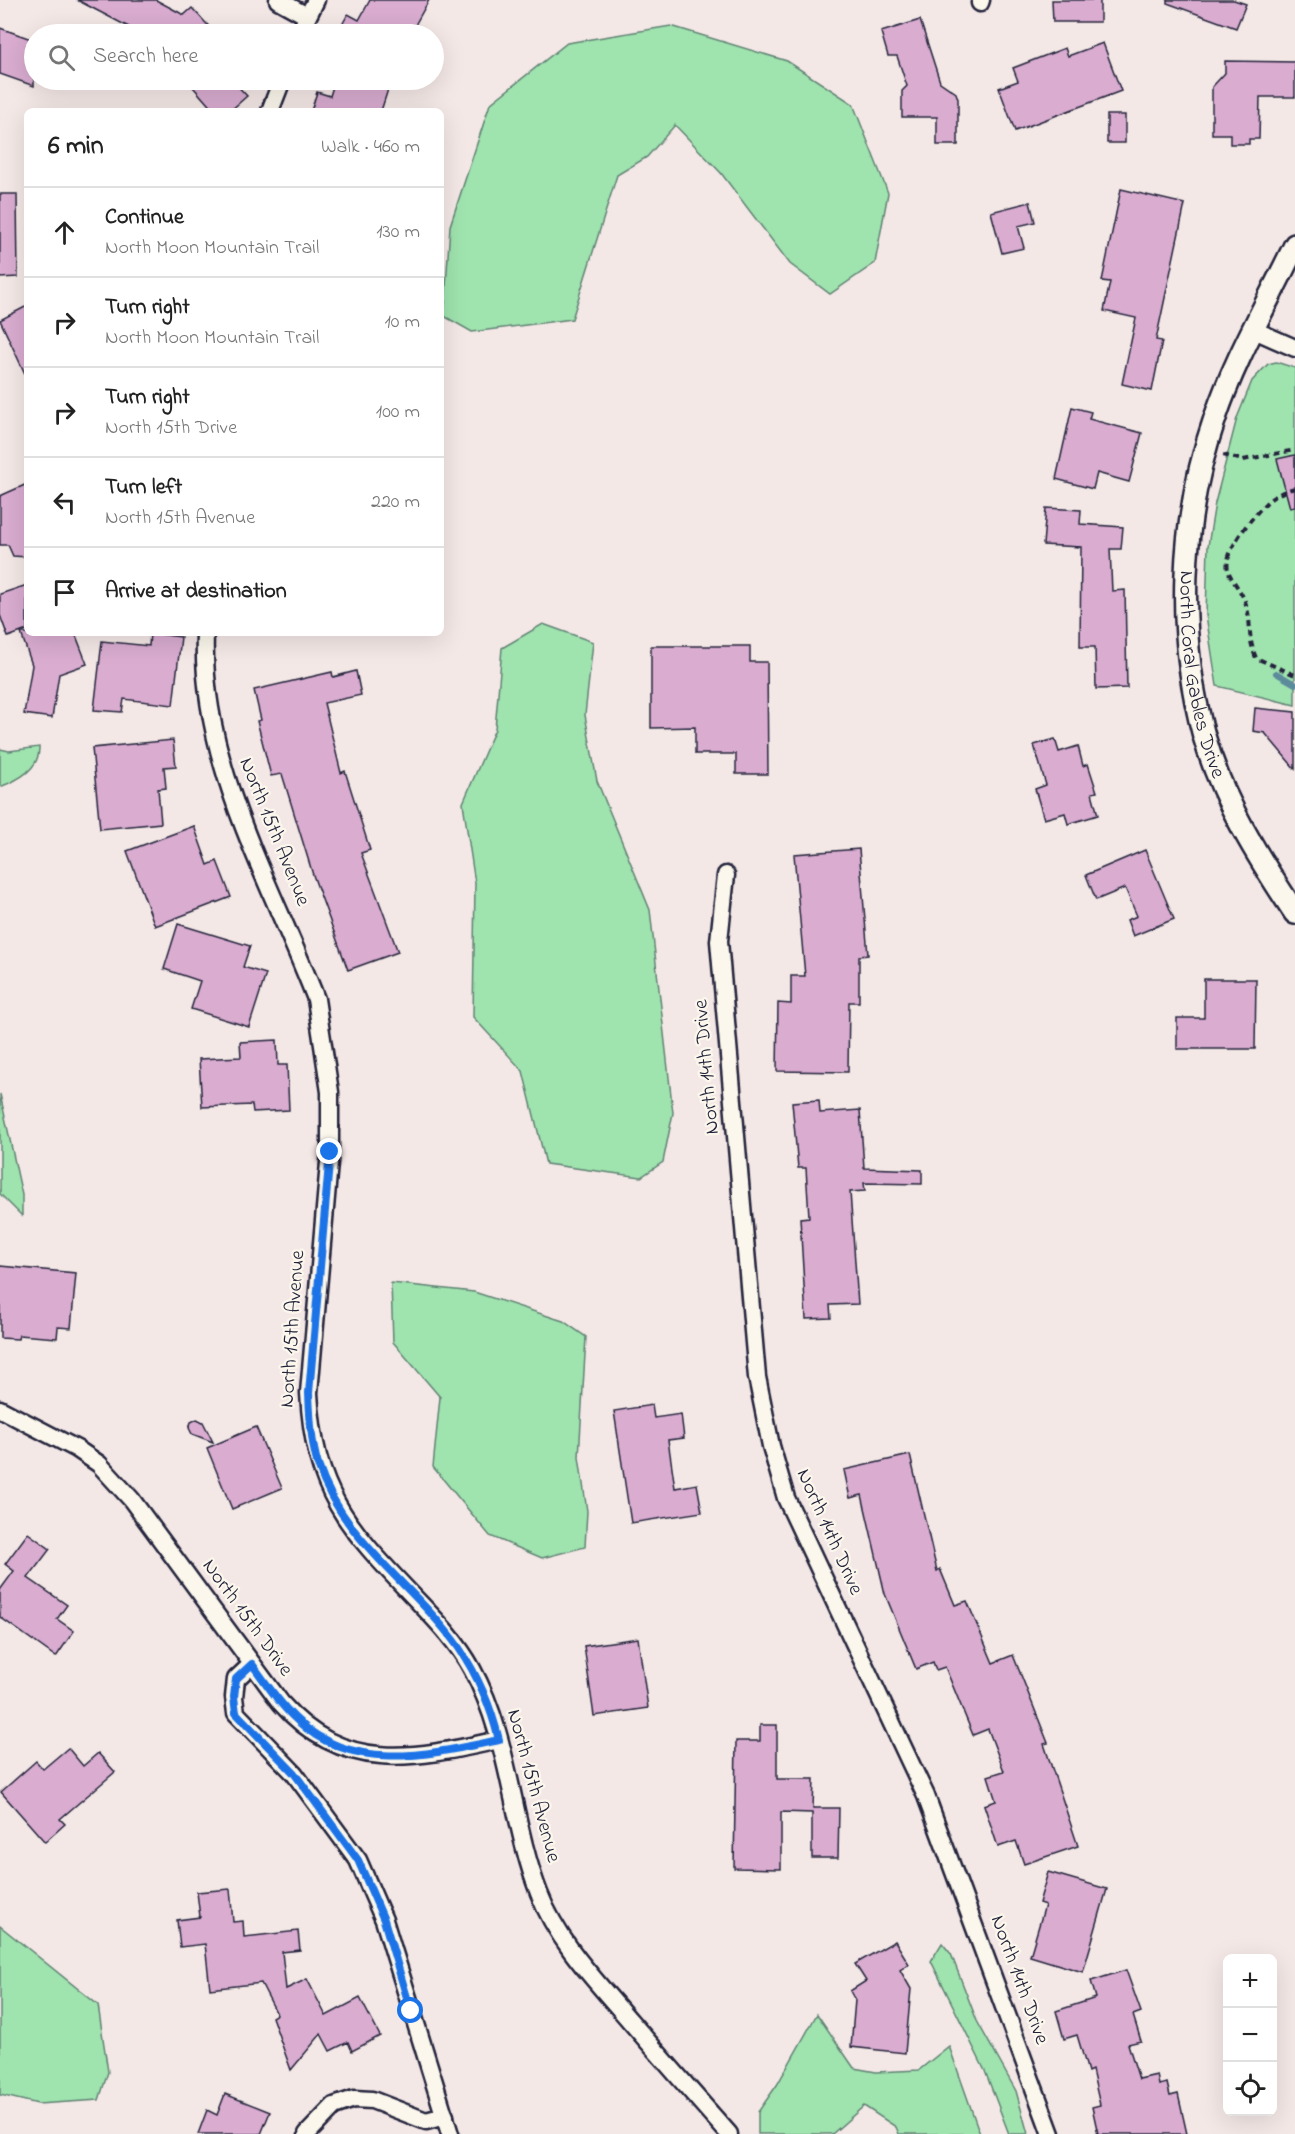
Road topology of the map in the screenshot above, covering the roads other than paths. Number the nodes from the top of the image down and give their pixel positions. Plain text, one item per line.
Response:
1 (278, 0) edge
2 (316, 0) edge
3 (307, 16) junction
4 (303, 24) edge
5 (278, 90) edge
6 (271, 108) edge
7 (1295, 245) edge
8 (1254, 330) junction
9 (1295, 348) edge
10 (205, 636) edge
11 (726, 875) dead end
12 (1295, 913) edge
13 (0, 1409) edge
14 (252, 1664) junction
15 (499, 1740) junction
16 (445, 2116) junction
17 (307, 2134) edge
18 (450, 2134) edge
19 (729, 2134) edge
20 (1051, 2134) edge

1 - 3 street
2 - 3 street
3 - 4 street
5 - 6 street
7 - 8 street, North Coral Gables Drive
8 - 9 street
8 - 12 street, North Coral Gables Drive
10 - 15 street, North 15th Avenue
11 - 20 street, North 14th Drive
13 - 14 street, North 15th Drive
14 - 15 street, North 15th Drive
14 - 16 street
15 - 19 street, North 15th Avenue
16 - 17 street
16 - 18 street

